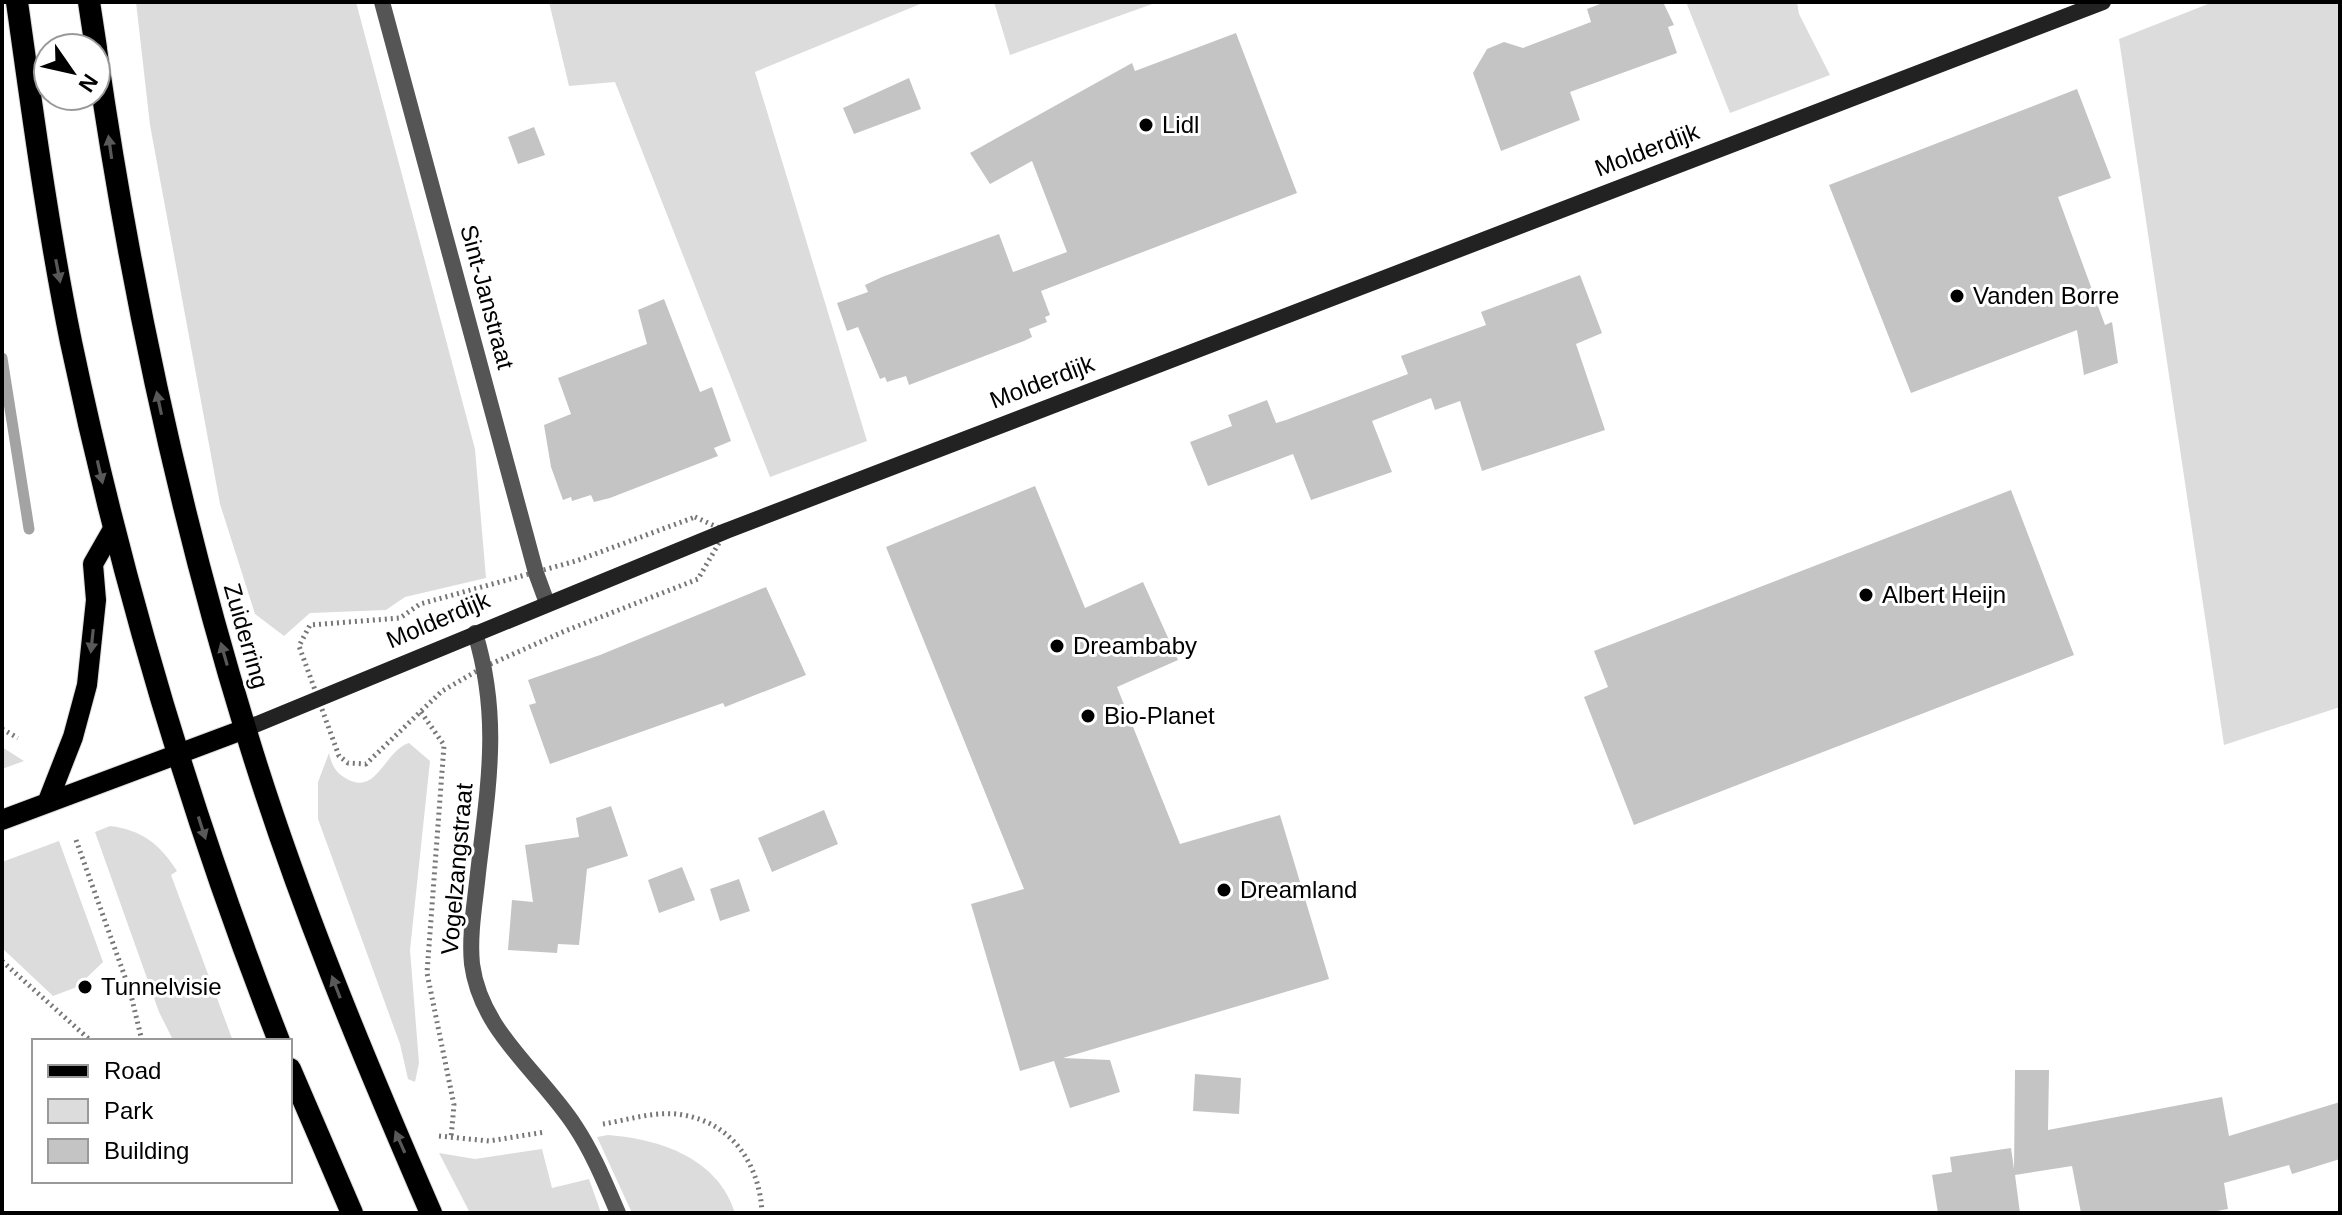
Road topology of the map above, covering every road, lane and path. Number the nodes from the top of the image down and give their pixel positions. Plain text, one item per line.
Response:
1 (17, 2) edge
2 (89, 2) edge
3 (382, 2) edge
4 (2103, 2) edge
5 (2080, 6) edge
6 (94, 32) edge
7 (105, 112) edge
8 (113, 529) junction
9 (547, 603) junction
10 (475, 633) junction
11 (484, 667) junction
12 (2, 729) edge
13 (245, 729) junction
14 (18, 738) dead end
15 (177, 754) junction
16 (48, 801) junction
17 (2, 820) edge
18 (76, 840) dead end
19 (2, 961) edge
20 (89, 1039) edge
21 (142, 1039) edge
22 (278, 1039) edge
23 (292, 1074) edge
24 (602, 1124) dead end
25 (552, 1131) dead end
26 (439, 1136) dead end
27 (451, 1138) junction
28 (352, 1213) edge
29 (431, 1213) edge
30 (618, 1213) edge
31 (762, 1213) edge

1 -> 8 highway
2 - 6 highway, Zuiderring
3 - 9 street, Sint-Janstraat
4 - 5 main road, Molderdijk
5 - 9 main road, Molderdijk
13 -> 7 highway, Zuiderring
8 - 15 highway
8 -> 16 main road
9 - 10 main road, Molderdijk
10 - 11 street, Vogelzangstraat
10 - 13 main road, Molderdijk
11 - 27 path
11 - 30 street, Vogelzangstraat
12 - 14 path
13 - 15 main road, Molderdijk
29 -> 13 highway, Zuiderring
15 - 16 main road, Molderdijk
15 -> 22 highway
16 - 17 main road, Molderdijk
18 - 21 path
19 - 20 path
23 - 28 highway
24 - 31 path
25 - 27 path
26 - 27 path

